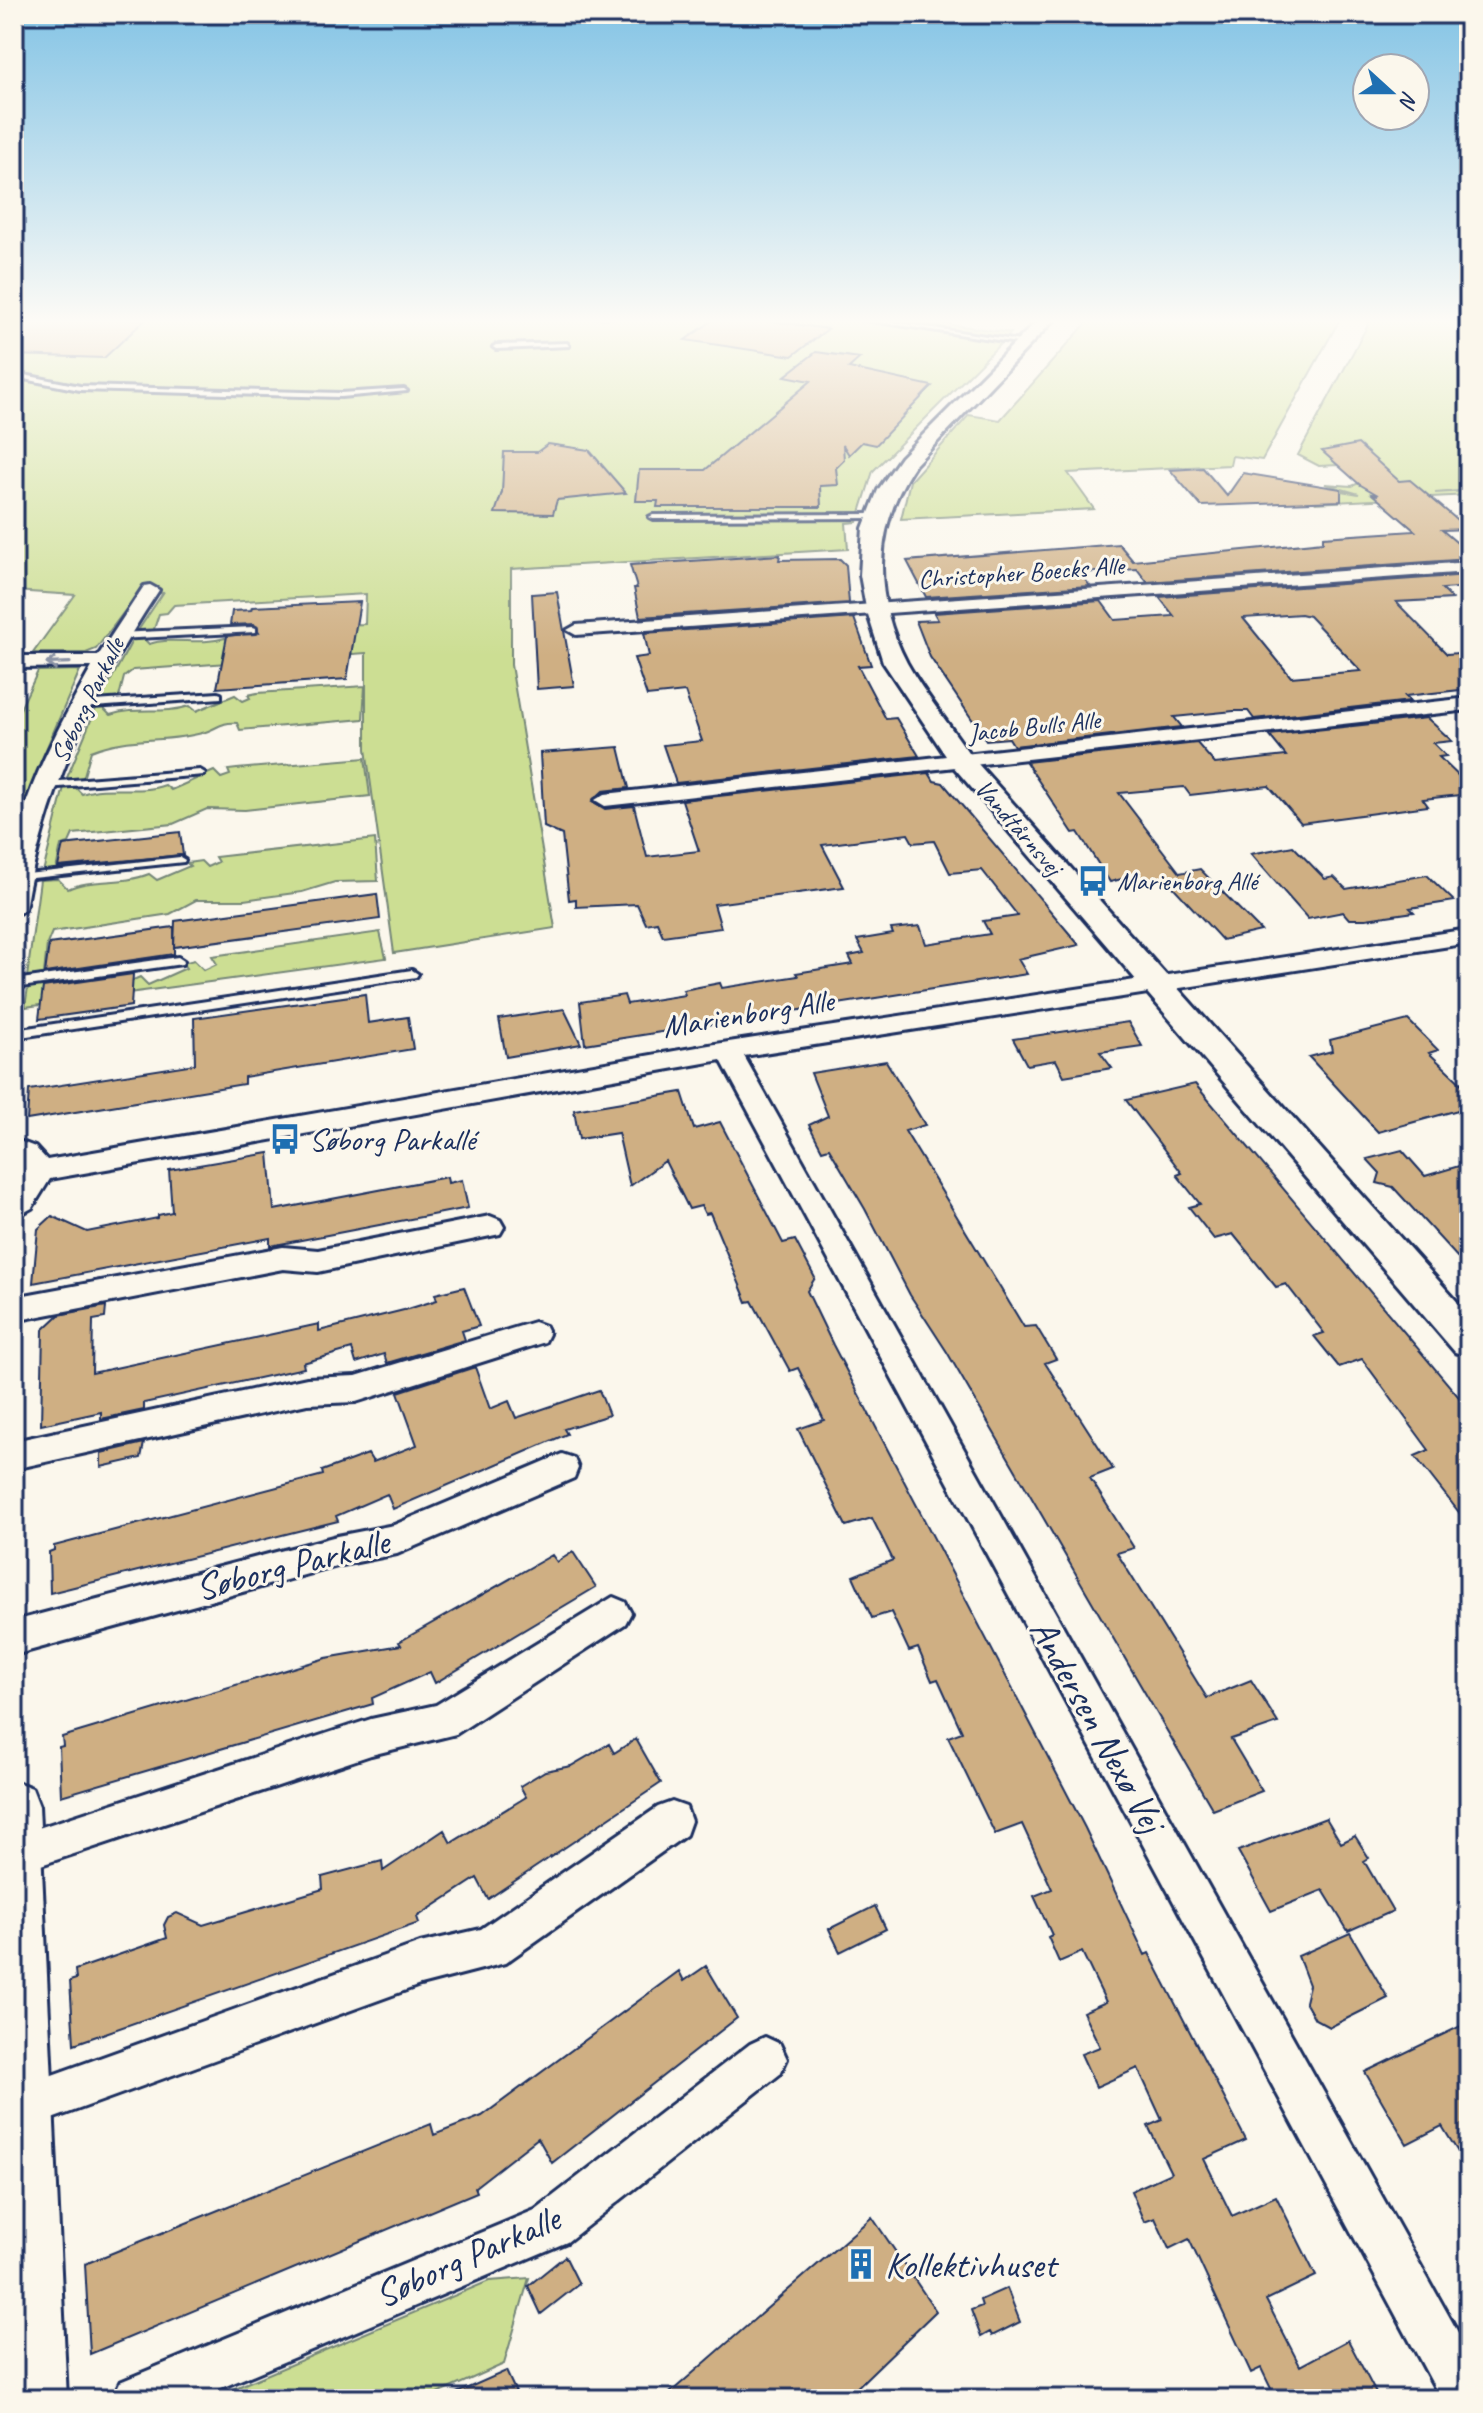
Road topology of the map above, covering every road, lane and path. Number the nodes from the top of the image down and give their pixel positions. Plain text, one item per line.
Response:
1 (937, 432) edge
2 (877, 516) junction
3 (653, 517) dead end
4 (1469, 567) edge
5 (150, 590) dead end
6 (877, 608) junction
7 (253, 630) dead end
8 (576, 630) dead end
9 (117, 636) junction
10 (101, 661) junction
11 (14, 662) edge
12 (218, 696) dead end
13 (1469, 704) edge
14 (79, 705) junction
15 (961, 760) junction
16 (200, 773) dead end
17 (47, 785) junction
18 (605, 800) dead end
19 (180, 860) dead end
20 (16, 879) edge
21 (14, 909) edge
22 (1469, 936) edge
23 (178, 961) dead end
24 (412, 974) dead end
25 (14, 984) edge
26 (1159, 985) junction
27 (14, 1034) edge
28 (728, 1050) junction
29 (14, 1149) edge
30 (39, 1171) junction
31 (14, 1208) edge
32 (490, 1227) dead end
33 (14, 1309) edge
34 (534, 1334) dead end
35 (1469, 1341) edge
36 (14, 1455) edge
37 (562, 1468) dead end
38 (613, 1613) dead end
39 (14, 1638) edge
40 (672, 1821) dead end
41 (15, 1869) edge
42 (765, 2059) dead end
43 (27, 2106) junction
44 (35, 2399) edge
45 (137, 2399) edge
46 (1468, 2399) edge

1 - 2 street, Vandtårnsvej
2 - 3 lane
2 - 6 street, Vandtårnsvej
4 - 6 street, Christopher Boecks Alle
5 - 9 street, Søborg Parkalle
6 - 8 street, Christopher Boecks Alle
6 - 15 street, Vandtårnsvej
7 - 9 lane
9 - 10 street, Søborg Parkalle
10 -> 11 street
10 - 14 street, Søborg Parkalle
12 - 14 lane
13 - 15 street, Jacob Bulls Alle
14 - 17 street, Søborg Parkalle
15 - 18 street, Jacob Bulls Alle
15 - 26 street, Vandtårnsvej
16 - 17 lane
17 - 20 street, Søborg Parkalle
19 - 20 lane
20 - 21 street, Søborg Parkalle
22 - 26 street, Marienborg Alle
23 - 25 lane
24 - 27 lane
26 - 28 street, Marienborg Alle
26 - 35 street, Vandtårnsvej
28 - 30 street, Marienborg Alle
28 - 46 street, Andersen Nexø Vej
29 - 30 street
30 - 31 street
32 - 33 street
34 - 36 street
37 - 39 street, Søborg Parkalle
38 - 41 street
40 - 43 street
41 - 43 street
42 - 45 street, Søborg Parkalle
43 - 44 street

